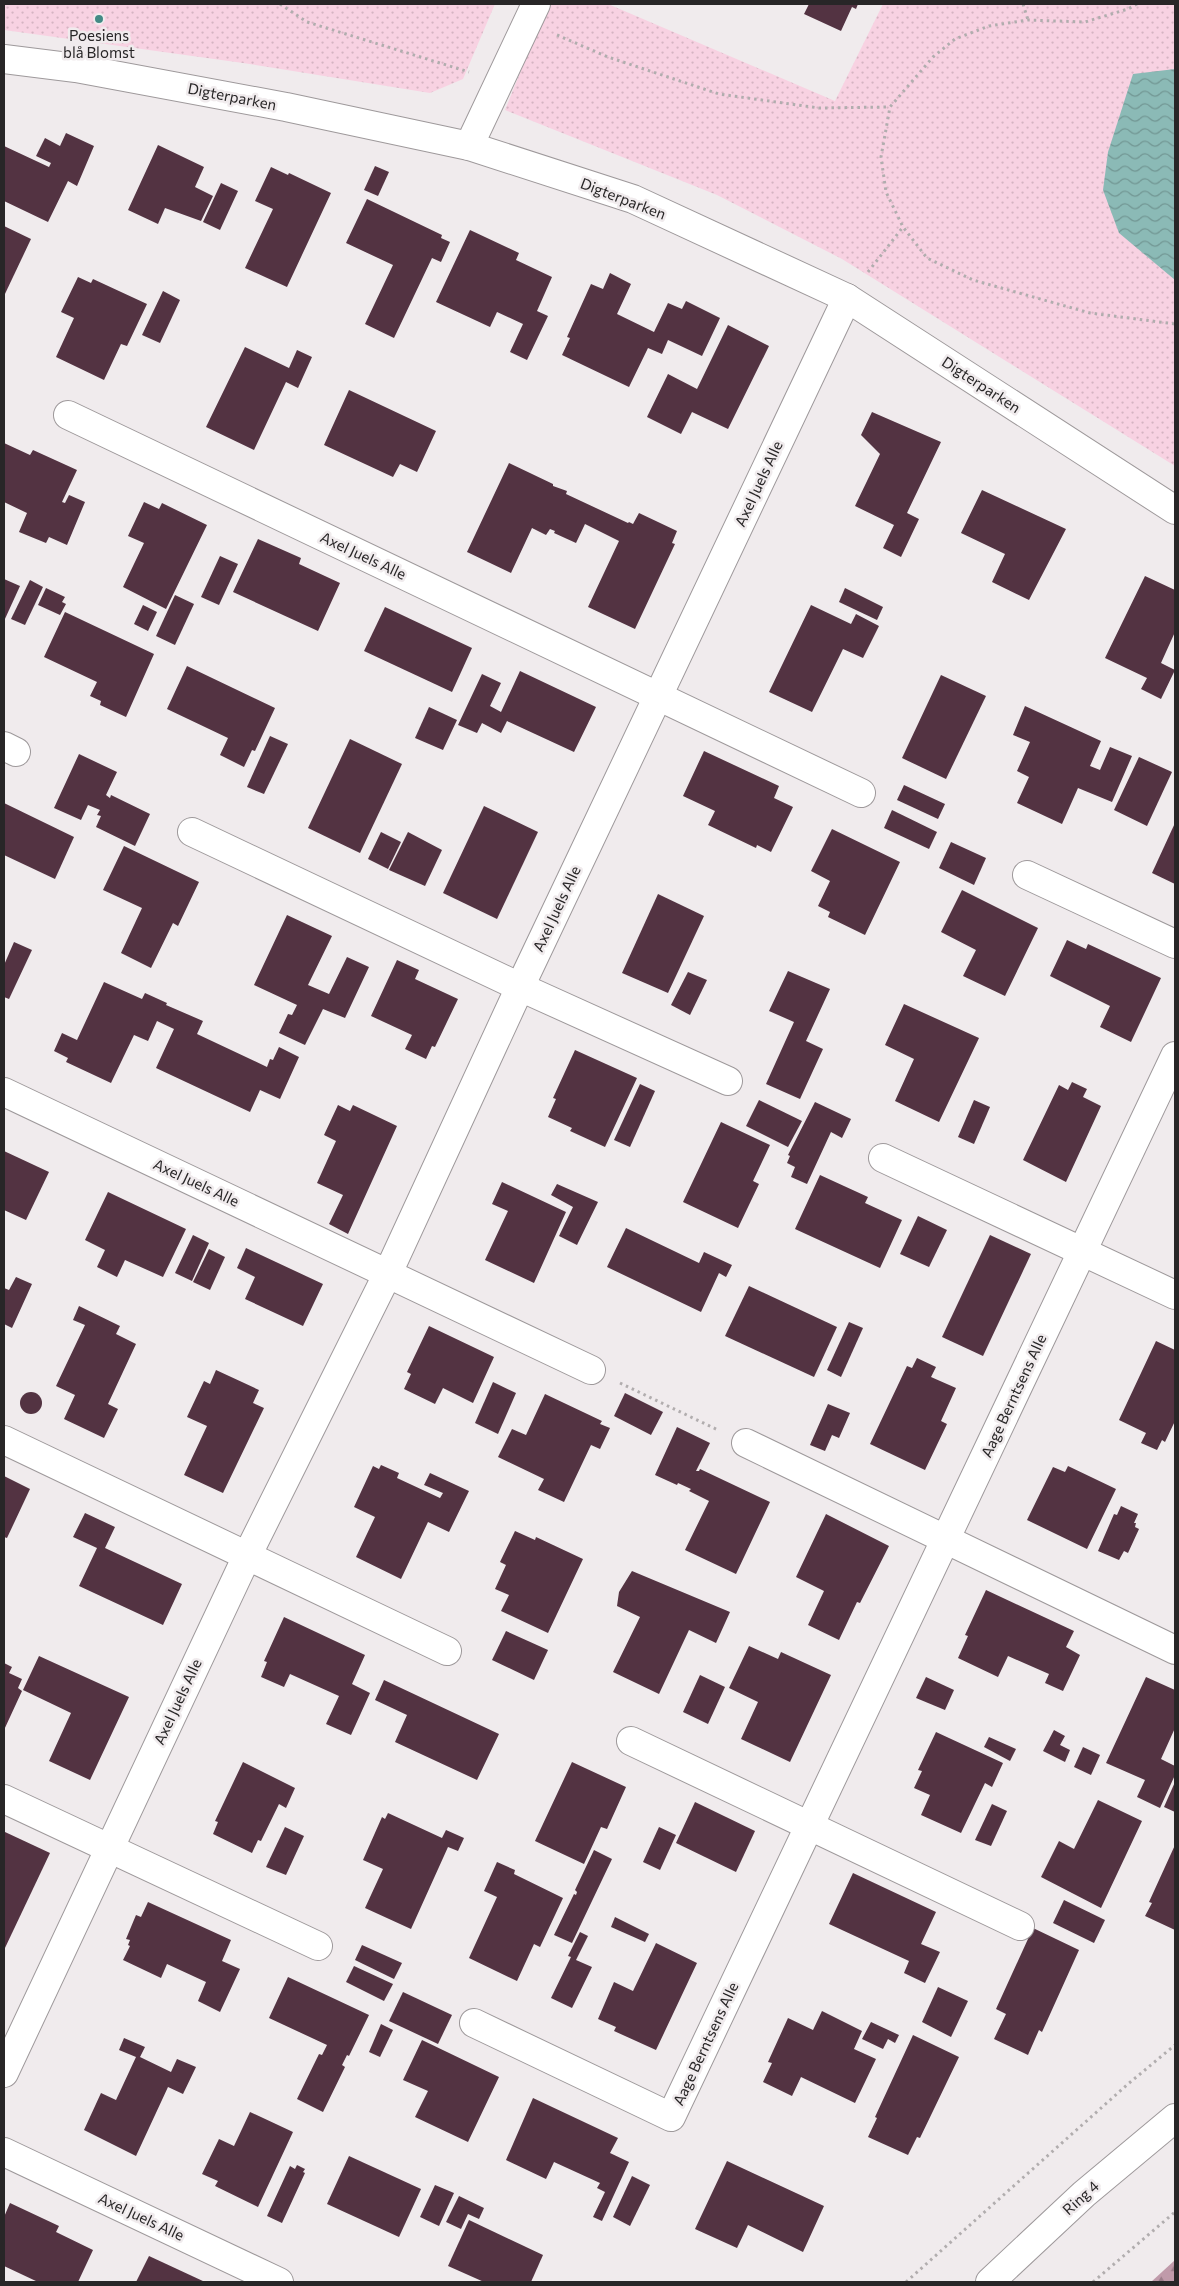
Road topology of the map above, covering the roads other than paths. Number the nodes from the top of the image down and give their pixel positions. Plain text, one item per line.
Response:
1 (532, 13) edge
2 (4, 59) edge
3 (469, 146) junction
4 (847, 298) junction
5 (68, 416) dead end
6 (1175, 510) edge
7 (657, 696) junction
8 (861, 793) dead end
9 (192, 832) dead end
10 (1027, 875) dead end
11 (1175, 944) edge
12 (520, 987) junction
13 (1175, 1056) edge
14 (728, 1082) dead end
15 (4, 1092) edge
16 (883, 1158) dead end
17 (1083, 1252) junction
18 (388, 1273) junction
19 (1175, 1295) edge
20 (592, 1370) road end
21 (4, 1440) edge
22 (746, 1443) road end
23 (946, 1540) junction
24 (247, 1556) junction
25 (1175, 1650) edge
26 (447, 1651) dead end
27 (631, 1741) dead end
28 (4, 1799) edge
29 (809, 1827) junction
30 (110, 1848) junction
31 (1020, 1926) dead end
32 (318, 1946) dead end
33 (474, 2023) dead end
34 (4, 2073) edge
35 (1175, 2118) edge
36 (4, 2152) edge
37 (279, 2282) edge
38 (990, 2282) edge

1 - 3 street
2 - 3 street, Digterparken
3 - 4 street, Digterparken
4 - 6 street, Digterparken
4 - 7 street, Axel Juels Alle
5 - 7 street, Axel Juels Alle
7 - 8 street, Axel Juels Alle
7 - 12 street, Axel Juels Alle
9 - 12 street
10 - 11 street
12 - 14 street
12 - 18 street, Axel Juels Alle
13 - 17 street, Aage Berntsens Alle
15 - 18 street, Axel Juels Alle
16 - 17 street
17 - 19 street
17 - 23 street, Aage Berntsens Alle
18 - 20 street, Axel Juels Alle
18 - 24 street, Axel Juels Alle
21 - 24 street
22 - 23 street
23 - 25 street
23 - 29 street, Aage Berntsens Alle
24 - 26 street
24 - 30 street, Axel Juels Alle
27 - 29 street
28 - 30 street
29 - 31 street
29 - 33 street, Aage Berntsens Alle
30 - 32 street
30 - 34 street, Axel Juels Alle
35 - 38 street, Ring 4
36 - 37 street, Axel Juels Alle

